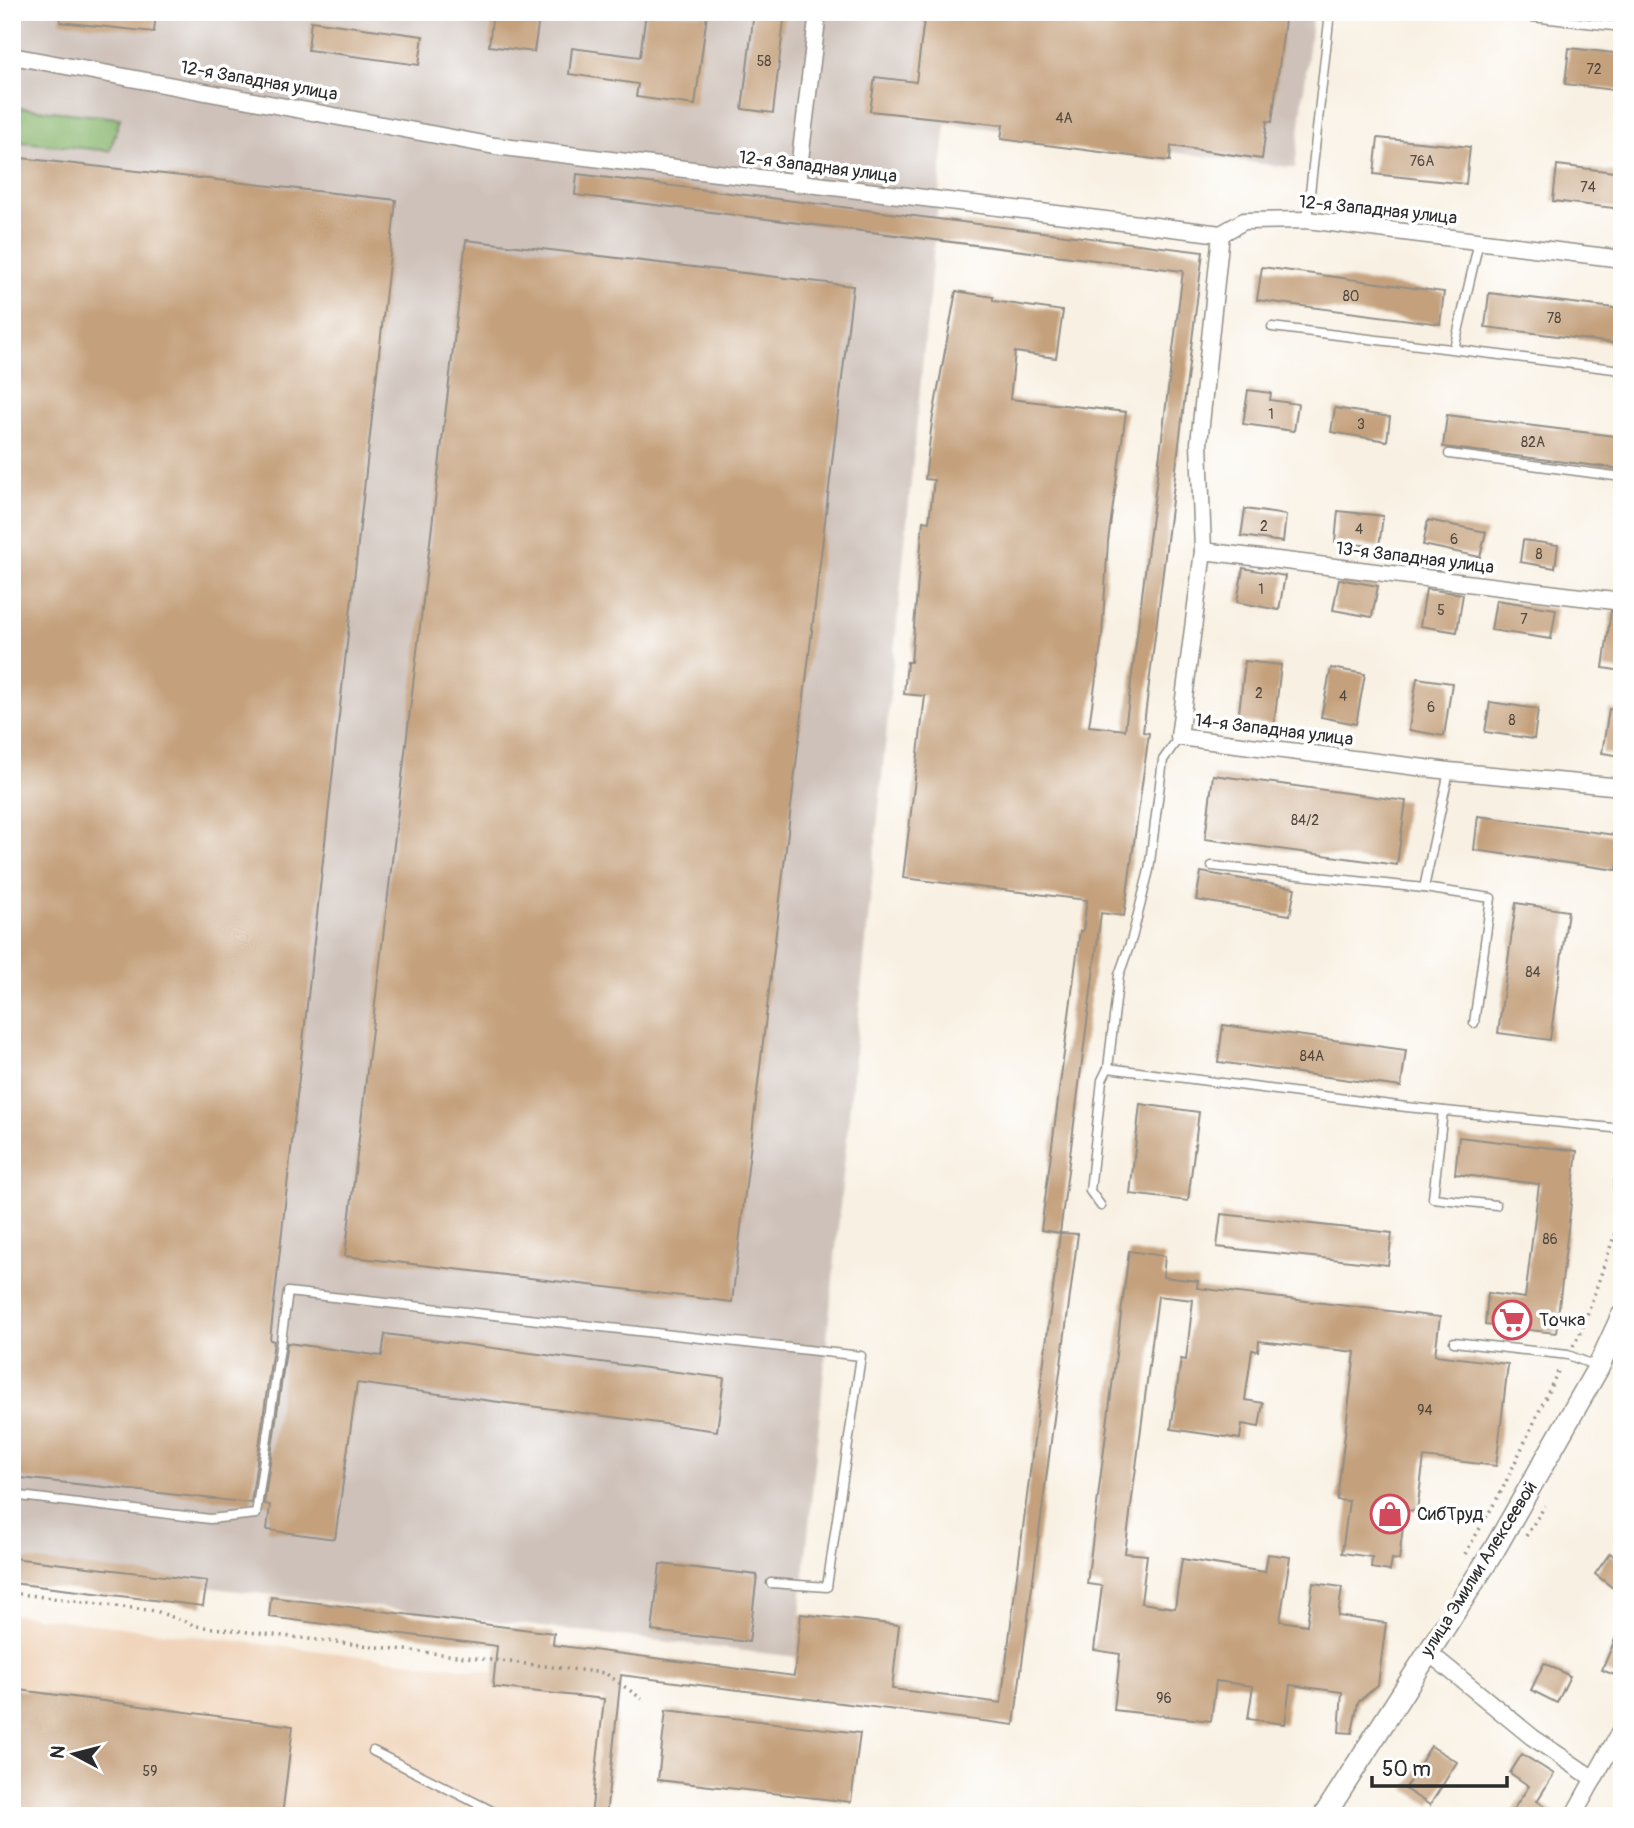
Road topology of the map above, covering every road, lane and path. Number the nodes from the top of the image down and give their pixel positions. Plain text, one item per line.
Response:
1 (818, 12) edge
2 (1330, 12) edge
3 (1486, 12) edge
4 (1622, 27) edge
5 (12, 56) edge
6 (797, 184) junction
7 (1307, 220) junction
8 (1221, 234) junction
9 (1479, 241) junction
10 (1622, 259) edge
11 (1272, 327) dead end
12 (1454, 349) junction
13 (1622, 370) edge
14 (1449, 454) dead end
15 (1622, 477) edge
16 (1203, 551) junction
17 (1622, 603) edge
18 (1178, 737) junction
19 (1449, 771) junction
20 (1622, 787) edge
21 (1212, 866) dead end
22 (1424, 888) junction
23 (1474, 1023) dead end
24 (1108, 1068) junction
25 (1443, 1111) junction
26 (1622, 1129) edge
27 (1622, 1167) edge
28 (1618, 1187) dead end
29 (1496, 1205) dead end
30 (1101, 1206) dead end
31 (1622, 1213) edge
32 (1622, 1316) edge
33 (1454, 1342) dead end
34 (1568, 1355) junction
35 (1598, 1367) junction
36 (12, 1495) edge
37 (1465, 1554) dead end
38 (771, 1583) dead end
39 (12, 1593) edge
40 (1428, 1652) junction
41 (642, 1699) dead end
42 (1622, 1728) edge
43 (373, 1751) dead end
44 (1594, 1779) junction
45 (502, 1816) edge
46 (1324, 1816) edge
47 (1573, 1816) edge

1 - 6 street
2 - 7 lane
3 - 4 lane
5 - 6 street, 12-я Западная улица
6 - 8 street, 12-я Западная улица
7 - 8 street, 12-я Западная улица
7 - 9 street, 12-я Западная улица
8 - 16 street
9 - 10 street, 12-я Западная улица
9 - 12 lane
11 - 12 lane
12 - 13 lane
14 - 15 lane
16 - 17 street, 13-я Западная улица
16 - 18 street
18 - 19 street, 14-я Западная улица
18 - 24 lane, 14-я Западная улица
19 - 20 street, 14-я Западная улица
19 - 22 lane
21 - 22 lane
22 - 23 lane
24 - 25 lane
24 - 30 lane, 14-я Западная улица
25 - 26 lane
25 - 29 lane
27 - 28 lane
31 - 34 path
32 - 35 street, улица Эмилии Алексеевой
33 - 34 lane
34 - 35 lane
34 - 37 path
35 - 40 street, улица Эмилии Алексеевой
36 - 38 lane
39 - 41 path
40 - 44 street
40 - 46 street, улица Эмилии Алексеевой
42 - 44 street
43 - 45 lane
44 - 47 street

